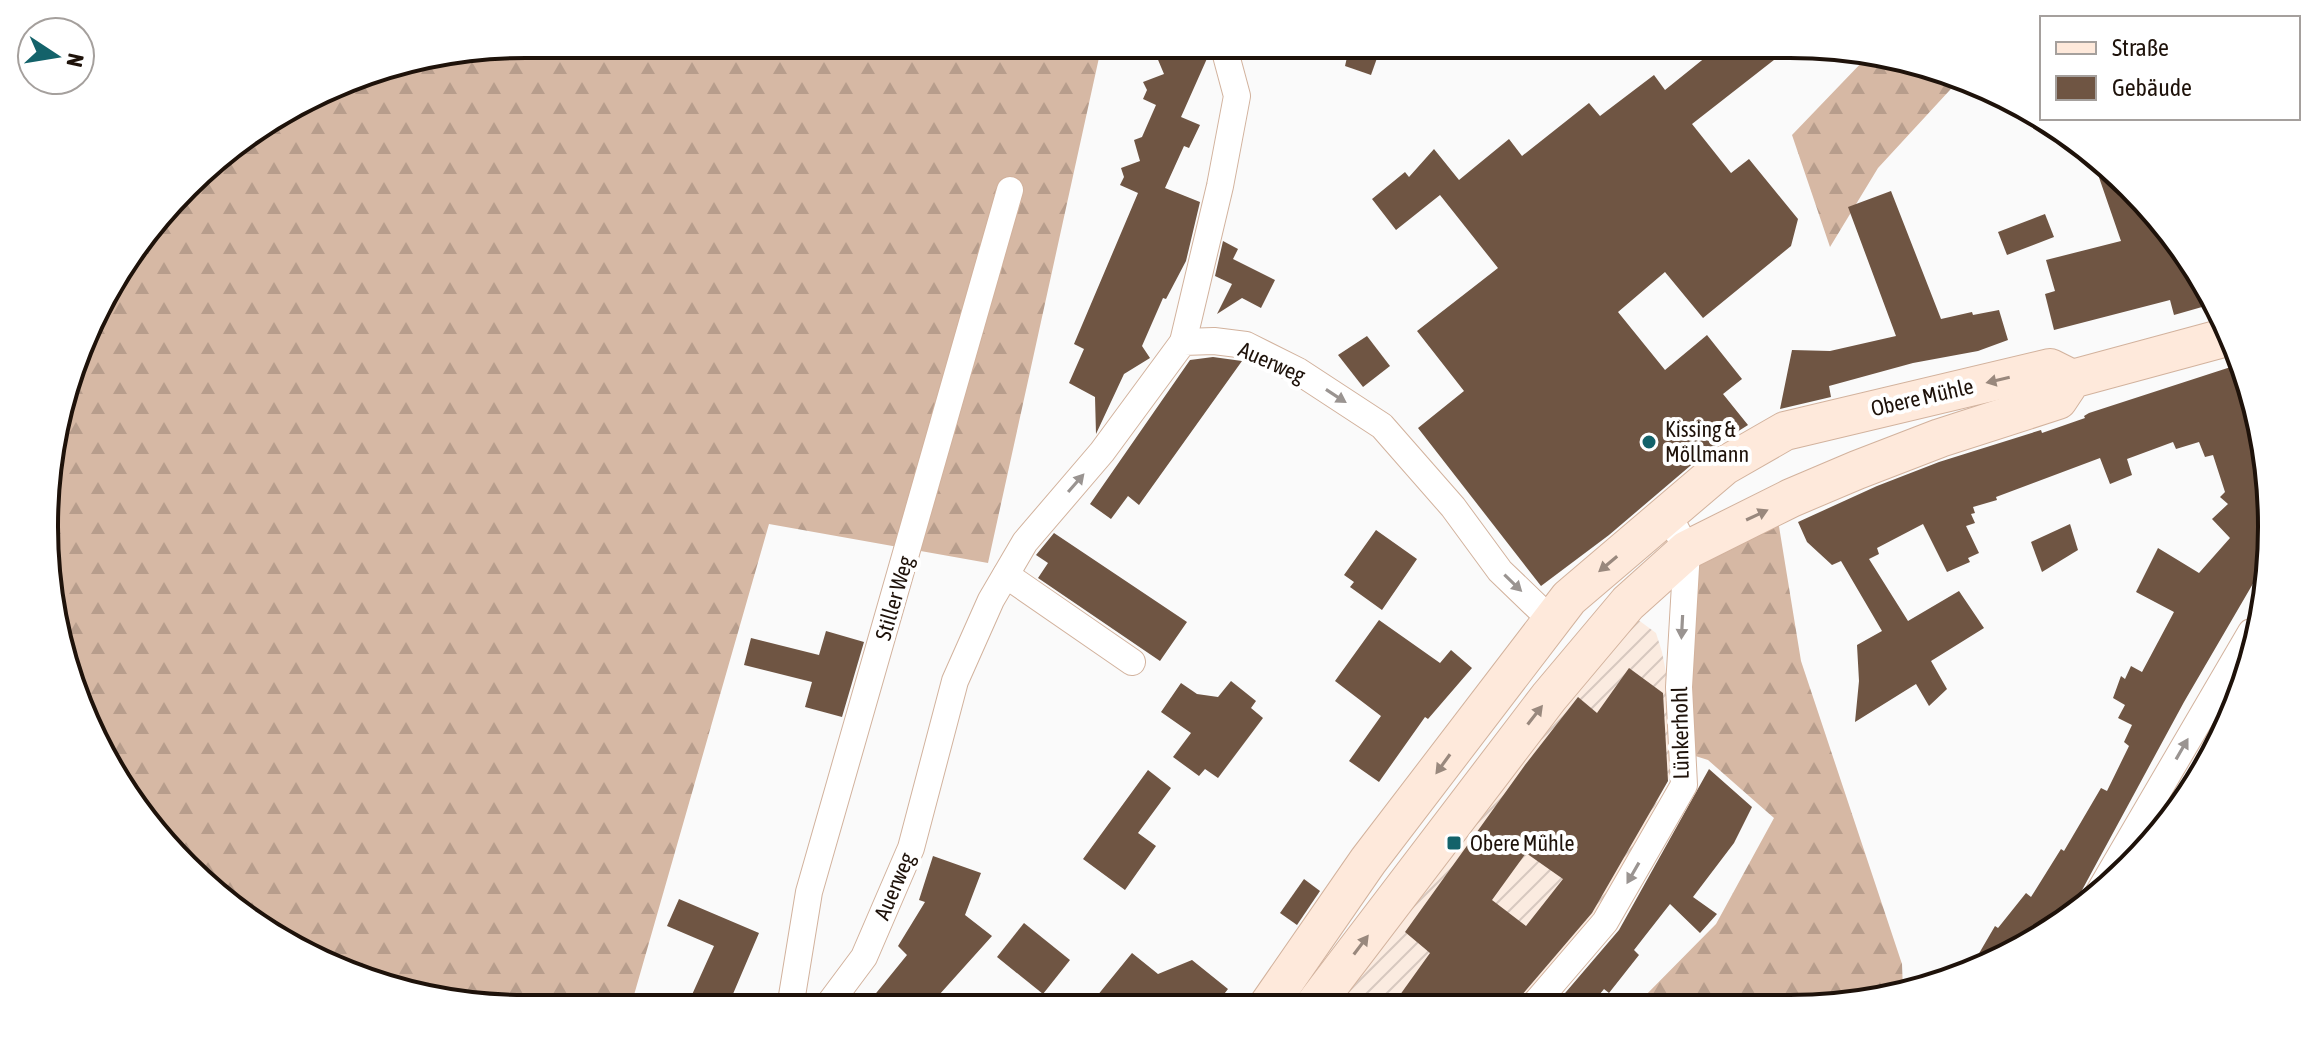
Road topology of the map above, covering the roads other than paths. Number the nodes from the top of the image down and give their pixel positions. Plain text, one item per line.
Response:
1 (1227, 58) edge
2 (1010, 190) dead end
3 (2219, 339) edge
4 (1183, 342) junction
5 (2072, 379) junction
6 (1668, 514) junction
7 (1687, 550) junction
8 (1006, 575) junction
9 (1552, 621) junction
10 (2242, 650) edge
11 (1132, 662) dead end
12 (2141, 837) edge
13 (792, 995) edge
14 (836, 995) edge
15 (1275, 995) edge
16 (1322, 995) edge
17 (1542, 995) edge

1 - 4 street
2 - 13 street, Stiller Weg
3 - 5 main road, Obere Mühle
8 -> 4 street, Auerweg
4 -> 9 street, Auerweg
5 -> 6 main road, Obere Mühle
7 -> 5 main road, Obere Mühle
6 - 7 street
6 -> 9 main road, Obere Mühle
16 -> 7 main road, Obere Mühle
7 -> 17 street, Lünkerhohl
8 - 11 street
8 - 14 street, Auerweg
9 -> 15 main road, Obere Mühle
12 -> 10 street

